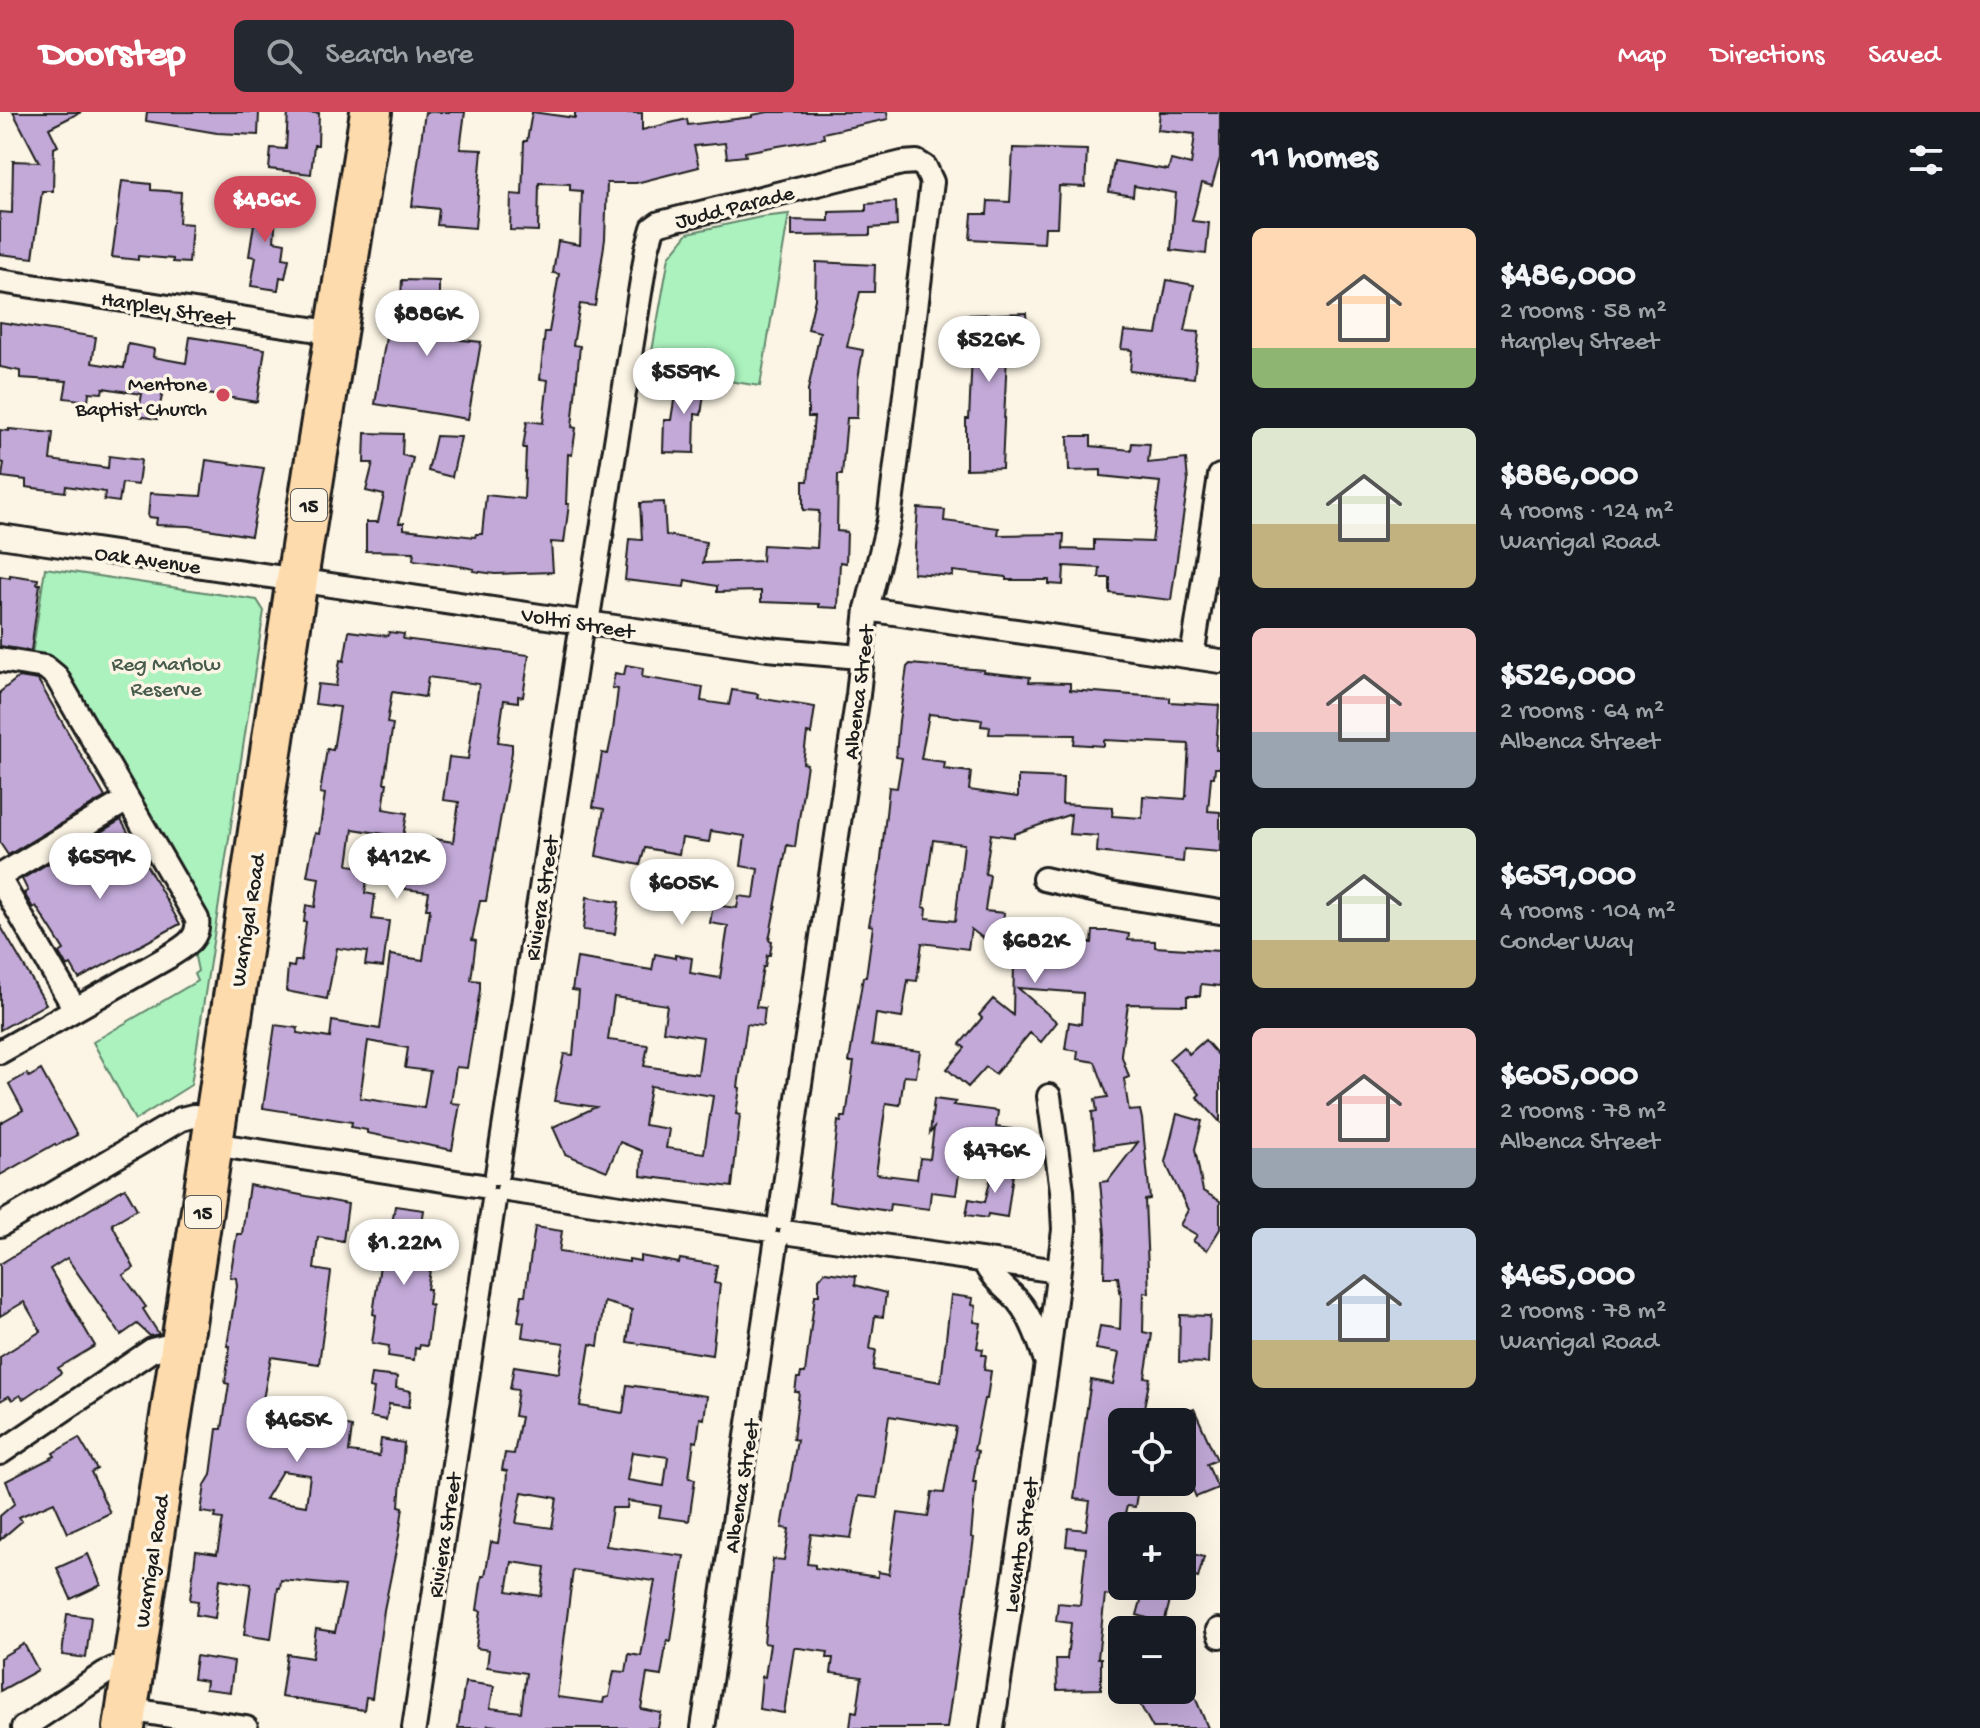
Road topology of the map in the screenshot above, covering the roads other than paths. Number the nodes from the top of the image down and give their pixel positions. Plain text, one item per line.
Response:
1 (371, 112) edge
2 (925, 167) joint
3 (0, 281) edge
4 (337, 333) junction
5 (1220, 476) edge
6 (0, 536) edge
7 (297, 579) junction
8 (867, 609) junction
9 (585, 623) junction
10 (860, 657) junction
11 (1192, 657) junction
12 (0, 660) edge
13 (1220, 661) edge
14 (127, 800) junction
15 (0, 878) edge
16 (1044, 879) dead end
17 (1220, 912) edge
18 (75, 1009) junction
19 (0, 1052) edge
20 (1049, 1096) dead end
21 (220, 1098) junction
22 (213, 1144) junction
23 (495, 1187) junction
24 (0, 1225) edge
25 (778, 1231) junction
26 (985, 1263) junction
27 (1058, 1271) junction
28 (1055, 1299) junction
29 (1020, 1304) junction
30 (182, 1349) junction
31 (1047, 1363) junction
32 (0, 1453) edge
33 (133, 1670) junction
34 (126, 1719) edge
35 (23, 1728) edge
36 (246, 1728) edge
37 (414, 1728) edge
38 (703, 1728) edge
39 (992, 1728) edge

1 - 4 highway, Warrigal Road / 15
2 - 8 street, Albenca Street
2 - 9 street, Judd Parade
3 - 4 street, Harpley Street
4 - 7 highway, Warrigal Road / 15
5 - 11 street
6 - 7 street, Oak Avenue
7 - 9 street, Voltri Street
7 - 21 highway, Warrigal Road / 15
8 - 10 street, Albenca Street
8 - 11 street
9 - 10 street, Voltri Street
9 - 23 street, Riviera Street
10 - 25 street, Albenca Street
11 - 13 street
12 - 14 street
14 - 15 street
14 - 18 street
15 - 18 street
16 - 17 street
18 - 19 street
20 - 27 street, Levanto Street
21 - 22 highway, Warrigal Road / 15
21 - 24 street
22 - 23 street
22 - 30 highway, Warrigal Road / 15
23 - 25 street
23 - 37 street, Riviera Street
25 - 26 street
25 - 38 street, Albenca Street
26 - 27 street
26 - 29 street
27 - 28 street, Levanto Street
28 - 29 street
28 - 31 street, Levanto Street
29 - 31 street
30 - 32 street
30 - 33 highway, Warrigal Road / 15
31 - 39 street, Levanto Street
33 - 34 highway, Warrigal Road / 15
33 - 35 street
34 - 36 street

